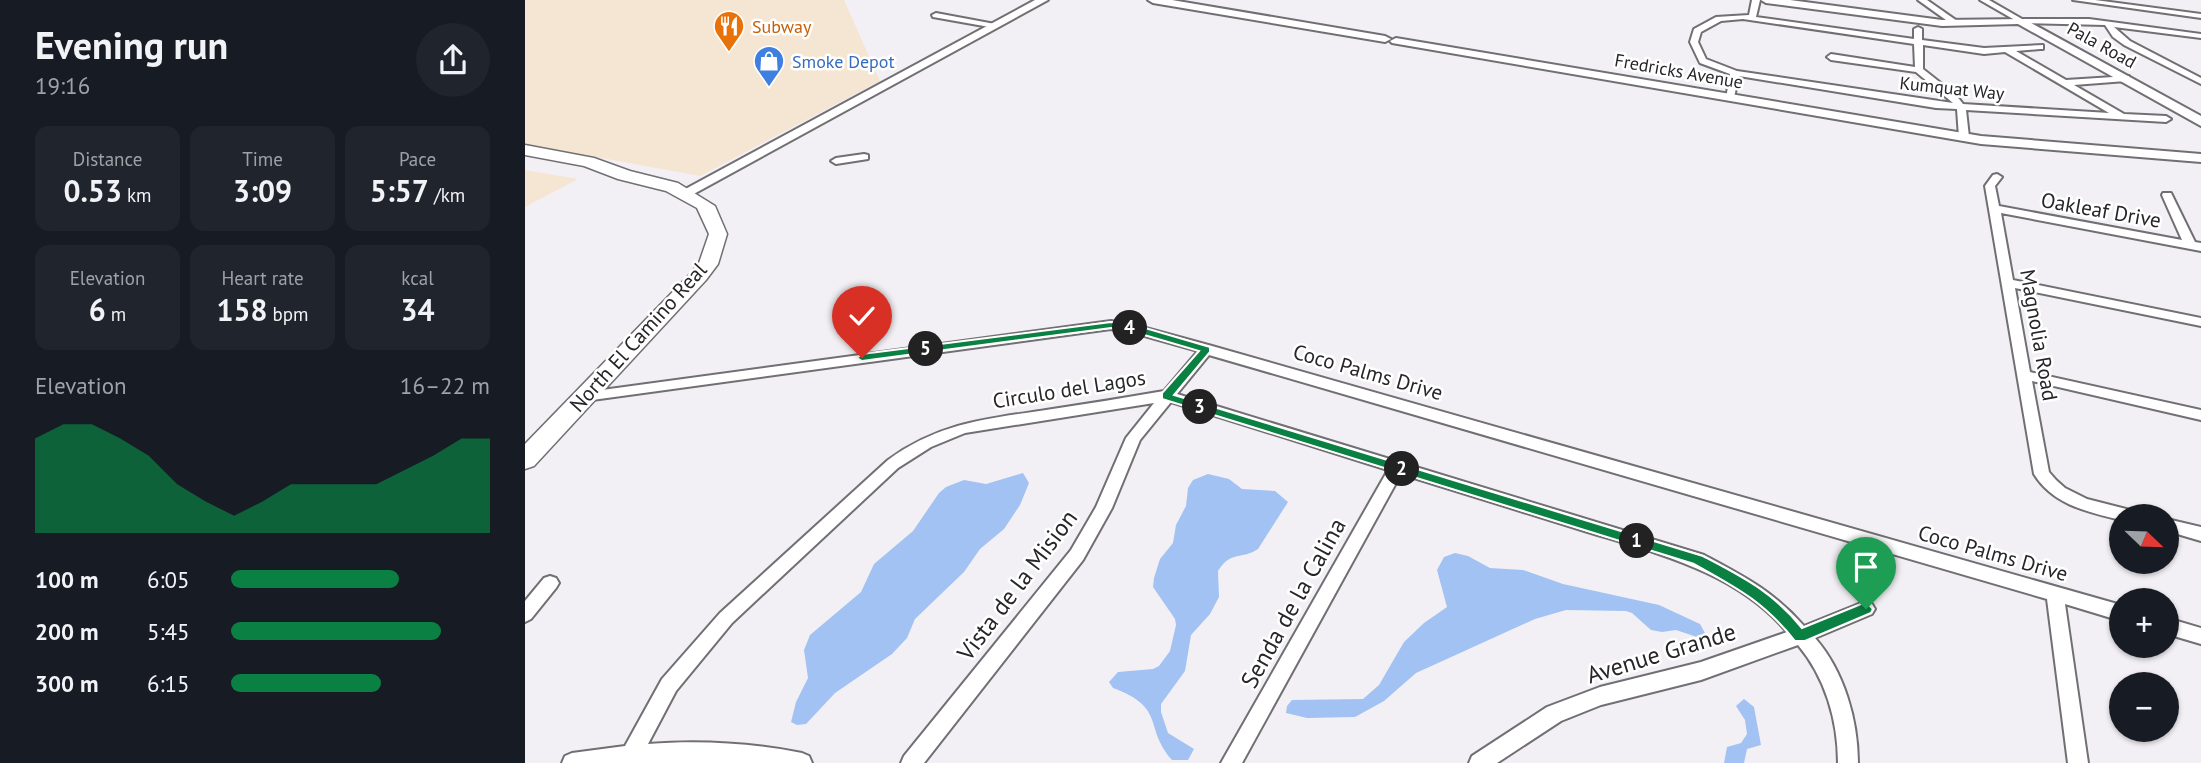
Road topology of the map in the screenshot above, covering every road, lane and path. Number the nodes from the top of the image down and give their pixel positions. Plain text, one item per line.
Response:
1 (1043, 0) edge
2 (1153, 0) edge
3 (1756, 0) edge
4 (1766, 0) edge
5 (1922, 0) edge
6 (1985, 0) edge
7 (2077, 0) edge
8 (936, 15) dead end
9 (1752, 18) junction
10 (1841, 18) dead end
11 (2200, 18) edge
12 (2020, 21) junction
13 (1956, 23) junction
14 (2107, 23) junction
15 (995, 26) junction
16 (1918, 29) dead end
17 (1837, 30) junction
18 (2201, 36) edge
19 (1919, 42) junction
20 (2040, 47) dead end
21 (2007, 49) junction
22 (1919, 71) junction
23 (1735, 73) junction
24 (2126, 78) junction
25 (2201, 81) edge
26 (2064, 83) junction
27 (1729, 97) junction
28 (1961, 107) junction
29 (2126, 119) junction
30 (2166, 119) dead end
31 (2201, 122) edge
32 (1964, 137) junction
33 (553, 156) joint
34 (864, 157) dead end
35 (528, 158) edge
36 (2201, 158) edge
37 (836, 161) dead end
38 (605, 168) junction
39 (624, 175) junction
40 (1997, 177) dead end
41 (685, 193) junction
42 (2167, 195) dead end
43 (1995, 209) junction
44 (2196, 246) edge
45 (2008, 283) junction
46 (2201, 322) edge
47 (1202, 355) junction
48 (2025, 375) junction
49 (585, 396) junction
50 (1166, 396) junction
51 (2201, 415) edge
52 (525, 460) edge
53 (1397, 468) junction
54 (2109, 509) edge
55 (2179, 528) edge
56 (2201, 534) edge
57 (550, 583) dead end
58 (2055, 594) junction
59 (1866, 609) dead end
60 (2109, 610) edge
61 (525, 614) edge
62 (2179, 630) edge
63 (1800, 636) junction
64 (2201, 636) edge
65 (632, 754) junction
66 (572, 763) edge
67 (802, 763) edge
68 (911, 763) edge
69 (1231, 763) edge
70 (1479, 763) edge
71 (1847, 763) edge
72 (2078, 763) edge

1 - 15 street
2 - 27 street, Fredricks Avenue
3 - 9 street
4 - 13 street
5 - 13 street
6 - 12 street, Pala Road
7 - 11 street
8 - 15 street
9 - 17 street
9 - 23 street, Kumquat Way
10 - 17 street
12 - 13 street
12 - 14 street
12 - 24 street, Pala Road
14 - 18 street
14 - 25 street
15 - 41 street
16 - 19 street
17 - 19 street
17 - 22 street
19 - 21 street
19 - 22 street
20 - 21 street
21 - 26 street
22 - 28 street
23 - 27 street
23 - 28 street, Kumquat Way
24 - 26 street
24 - 31 street, Pala Road
26 - 29 street
27 - 32 street, Fredricks Avenue
28 - 29 street, Kumquat Way
28 - 32 street
29 - 30 street, Kumquat Way
32 - 36 street, Fredricks Avenue
33 - 35 main road
33 - 38 main road, North El Camino Real
34 - 37 street
35 - 38 main road
35 - 39 main road, North El Camino Real
38 - 39 main road, North El Camino Real
39 - 41 main road, North El Camino Real
40 - 43 street, Magnolia Road
41 - 49 main road, North El Camino Real
42 - 44 street
43 - 44 street, Oakleaf Drive
43 - 45 street, Magnolia Road
45 - 46 street
45 - 48 street, Magnolia Road
47 - 49 street, Coco Palms Drive
47 - 50 street, Vista de la Mision
47 - 58 street, Coco Palms Drive
48 - 51 street
48 - 54 street, Magnolia Road
49 - 52 main road, North El Camino Real
50 - 53 street, Circulo del Lagos
50 - 65 street, Circulo del Lagos
50 - 68 street, Vista de la Mision
53 - 63 street, Circulo del Lagos
53 - 69 street, Senda de la Calina
55 - 56 street
57 - 61 street
58 - 60 street, Coco Palms Drive
58 - 72 street
59 - 63 street, Avenue Grande
62 - 64 street
63 - 70 street, Avenue Grande
63 - 71 street, Circulo del Lagos
65 - 66 street
65 - 67 street

